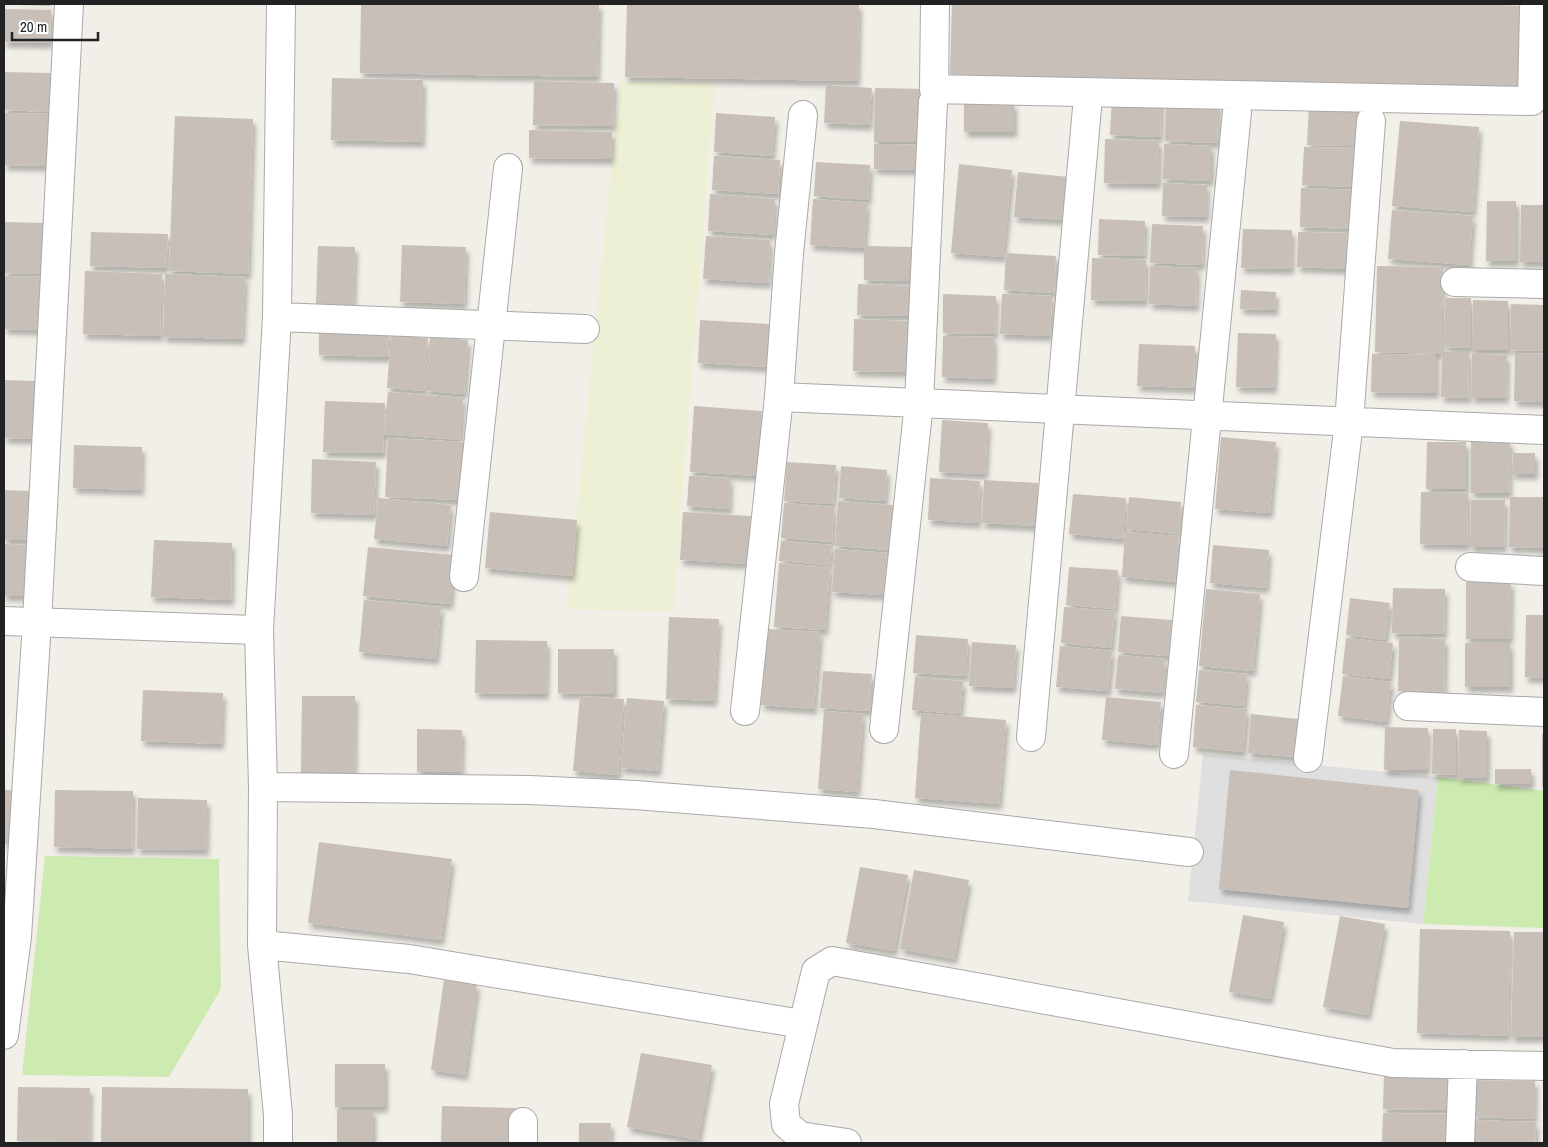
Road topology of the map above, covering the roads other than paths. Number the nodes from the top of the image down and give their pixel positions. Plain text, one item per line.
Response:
1 (70, 4) edge
2 (281, 4) edge
3 (935, 4) edge
4 (1544, 8) edge
5 (933, 102) dead end
6 (1087, 108) dead end
7 (1237, 112) dead end
8 (803, 115) dead end
9 (1371, 121) dead end
10 (508, 168) dead end
11 (1455, 282) dead end
12 (1544, 284) edge
13 (277, 317) junction
14 (491, 325) junction
15 (585, 329) dead end
16 (779, 397) junction
17 (918, 403) junction
18 (1060, 409) junction
19 (1207, 416) junction
20 (1349, 422) junction
21 (1544, 430) edge
22 (1470, 567) dead end
23 (1544, 571) edge
24 (464, 577) dead end
25 (4, 621) edge
26 (37, 622) junction
27 (259, 630) junction
28 (1408, 706) dead end
29 (746, 712) dead end
30 (1544, 712) edge
31 (884, 729) dead end
32 (1031, 737) dead end
33 (1174, 754) dead end
34 (1308, 758) dead end
35 (263, 787) junction
36 (1189, 852) dead end
37 (262, 944) junction
38 (802, 1024) junction
39 (4, 1035) edge
40 (1463, 1064) junction
41 (1544, 1066) edge
42 (278, 1143) edge
43 (847, 1143) edge
44 (1460, 1143) edge

1 - 26 street
2 - 13 street
3 - 4 street
5 - 17 street
6 - 18 street
7 - 19 street
8 - 16 street
9 - 20 street
10 - 14 street
11 - 12 street
13 - 14 street
13 - 27 street
14 - 15 street
14 - 24 street
16 - 17 street
16 - 29 street
17 - 18 street
17 - 31 street
18 - 19 street
18 - 32 street
19 - 20 street
19 - 33 street
20 - 21 street
20 - 34 street
22 - 23 street
25 - 26 street
26 - 27 street
26 - 39 street
27 - 35 street
28 - 30 street
35 - 36 street
35 - 37 street
37 - 38 street
37 - 42 street
38 - 40 street
38 - 43 street
40 - 41 street
40 - 44 street

